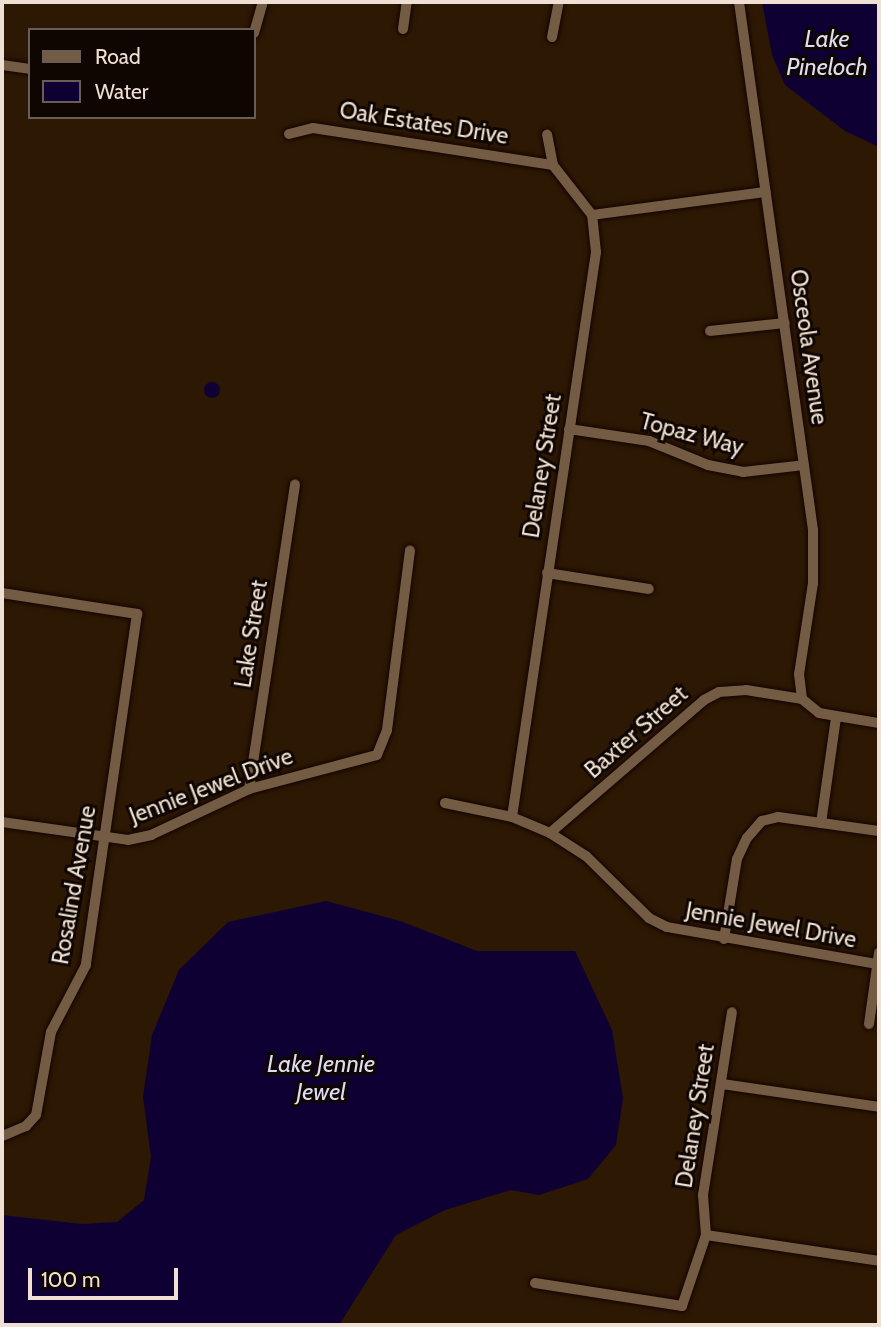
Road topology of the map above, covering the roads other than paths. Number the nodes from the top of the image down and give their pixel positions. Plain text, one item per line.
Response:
1 (263, 2) edge
2 (407, 2) edge
3 (559, 2) edge
4 (739, 2) edge
5 (255, 28) edge
6 (403, 29) dead end
7 (552, 37) dead end
8 (2, 65) edge
9 (28, 69) edge
10 (289, 134) dead end
11 (547, 135) dead end
12 (553, 165) junction
13 (765, 192) junction
14 (592, 215) junction
15 (785, 323) junction
16 (710, 331) dead end
17 (569, 429) junction
18 (804, 465) junction
19 (295, 484) dead end
20 (410, 550) dead end
21 (547, 573) junction
22 (649, 589) dead end
23 (2, 593) edge
24 (802, 699) junction
25 (836, 718) junction
26 (879, 723) edge
27 (249, 789) junction
28 (444, 803) dead end
29 (512, 817) junction
30 (2, 822) edge
31 (821, 822) junction
32 (879, 831) edge
33 (550, 833) junction
34 (104, 839) junction
35 (724, 939) junction
36 (878, 959) edge
37 (732, 1012) dead end
38 (869, 1024) dead end
39 (722, 1084) junction
40 (879, 1107) edge
41 (2, 1136) edge
42 (706, 1235) junction
43 (879, 1262) edge
44 (535, 1283) dead end

1 - 5 street
2 - 6 street
3 - 7 street
4 - 13 street, Osceola Avenue
8 - 9 street
10 - 12 street, Oak Estates Drive
11 - 12 street
12 - 14 street
13 - 14 street
13 - 15 street, Osceola Avenue
14 - 17 street, Delaney Street
15 - 16 street
15 - 18 street, Osceola Avenue
17 - 18 street, Topaz Way
17 - 21 street, Delaney Street
18 - 24 street, Osceola Avenue
19 - 27 street, Lake Street
20 - 27 street, Jennie Jewel Drive
21 - 22 street
21 - 29 street, Delaney Street
23 - 34 street, Rosalind Avenue
24 - 25 street, Baxter Street
24 - 33 street, Baxter Street
25 - 26 street, Baxter Street
25 - 31 street
27 - 34 street, Jennie Jewel Drive
28 - 29 street, Jennie Jewel Drive
29 - 33 street, Jennie Jewel Drive
30 - 34 street, Jennie Jewel Drive
31 - 32 street
31 - 35 street
33 - 35 street, Jennie Jewel Drive
34 - 41 street, Rosalind Avenue
35 - 36 street, Jennie Jewel Drive
36 - 38 street
37 - 39 street, Delaney Street
39 - 40 street
39 - 42 street, Delaney Street
42 - 43 street
42 - 44 street, Delaney Street

